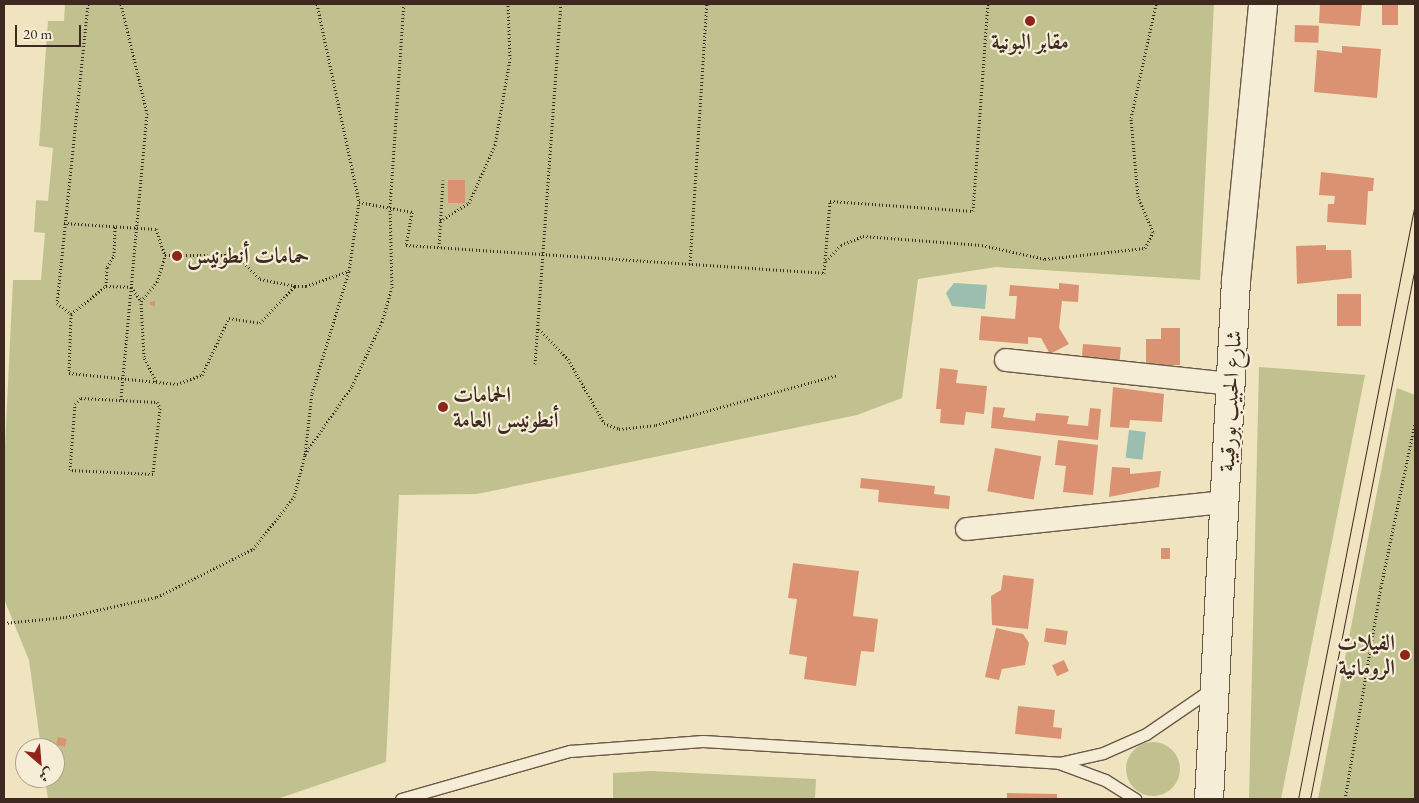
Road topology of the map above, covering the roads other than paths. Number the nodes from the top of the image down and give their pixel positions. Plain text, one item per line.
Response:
1 (1263, 4) edge
2 (1006, 360) dead end
3 (1231, 384) junction
4 (1224, 502) junction
5 (967, 529) dead end
6 (1216, 686) junction
7 (1059, 764) junction
8 (401, 799) edge
9 (1136, 799) edge
10 (1209, 799) edge

1 - 3 main road, شارع الحبيب بورقيبة
2 - 3 street
3 - 4 main road, شارع الحبيب بورقيبة
4 - 5 street
4 - 6 main road, شارع الحبيب بورقيبة
6 - 7 lane
6 - 10 main road, شارع الحبيب بورقيبة
7 - 8 lane
7 - 9 lane

